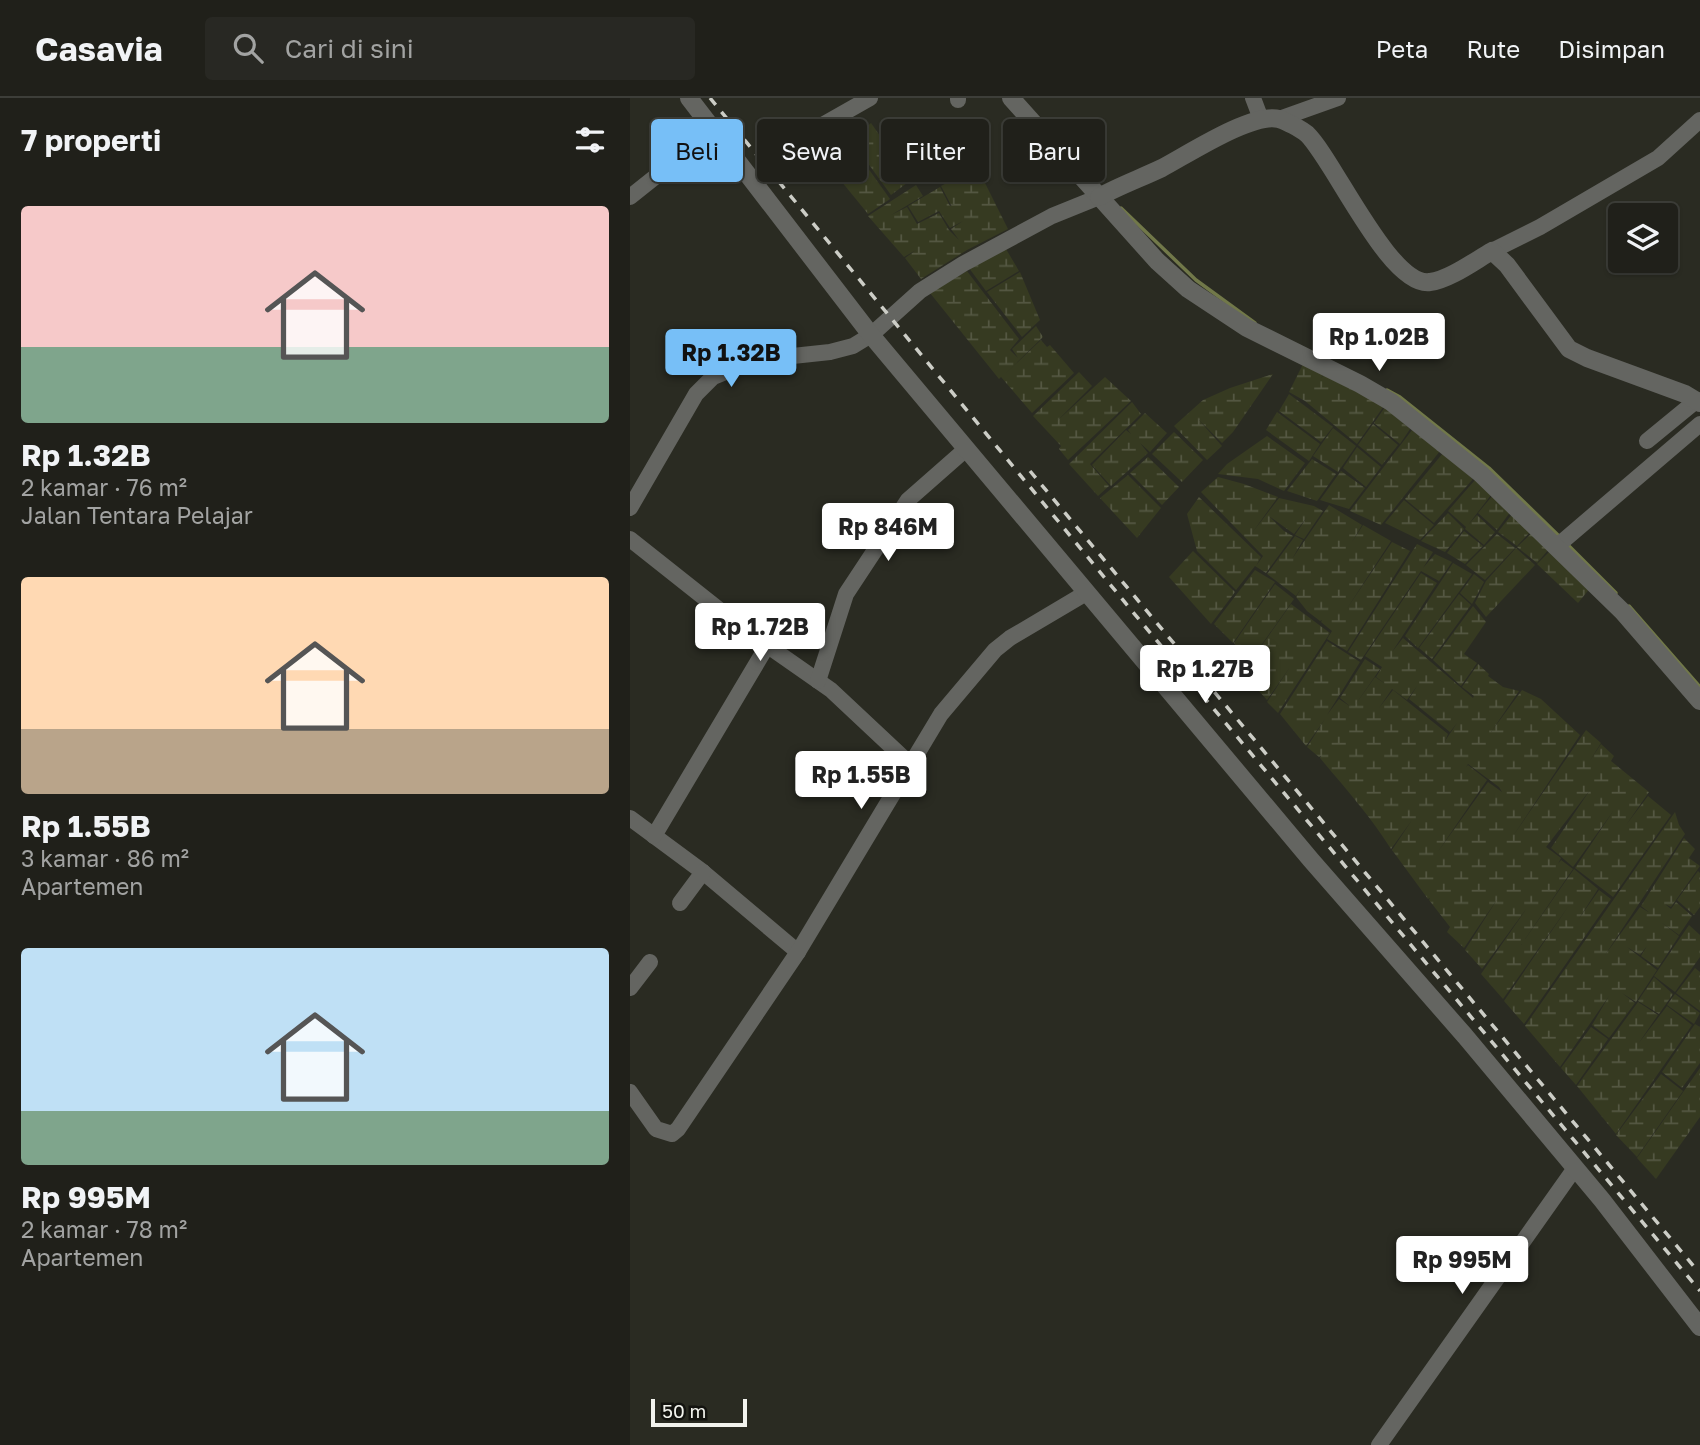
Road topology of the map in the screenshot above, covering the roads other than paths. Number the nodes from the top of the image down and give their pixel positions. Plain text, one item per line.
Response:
1 (689, 98) edge
2 (870, 98) edge
3 (1012, 98) edge
4 (1253, 98) edge
5 (1338, 98) edge
6 (706, 119) edge
7 (834, 119) edge
8 (1270, 119) junction
9 (1700, 120) edge
10 (743, 167) edge
11 (651, 180) edge
12 (1101, 196) junction
13 (630, 197) edge
14 (1492, 251) junction
15 (871, 335) junction
16 (1698, 402) edge
17 (1700, 424) edge
18 (1647, 442) dead end
19 (966, 449) junction
20 (630, 508) edge
21 (630, 539) edge
22 (1561, 543) junction
23 (1086, 593) junction
24 (767, 646) junction
25 (818, 681) junction
26 (1700, 701) edge
27 (909, 764) junction
28 (630, 818) edge
29 (654, 836) junction
30 (703, 872) junction
31 (680, 903) dead end
32 (798, 952) junction
33 (650, 962) dead end
34 (630, 988) edge
35 (630, 1093) edge
36 (1575, 1168) junction
37 (1700, 1327) edge
38 (1379, 1445) edge

1 - 6 street
2 - 7 street
3 - 12 street
4 - 8 street
5 - 8 street
8 - 12 street
8 - 14 street
9 - 14 street
10 - 15 street
11 - 13 street
12 - 15 street
12 - 22 street
14 - 16 street
15 - 19 street
15 - 20 street
16 - 18 street
17 - 22 street
19 - 23 street
19 - 25 street
21 - 24 street
22 - 26 street
23 - 27 street
23 - 36 street
24 - 25 street
24 - 29 street
25 - 27 street
27 - 32 street
28 - 29 street
29 - 30 street
30 - 31 street
30 - 32 street
32 - 35 street
33 - 34 street
36 - 37 street
36 - 38 street

